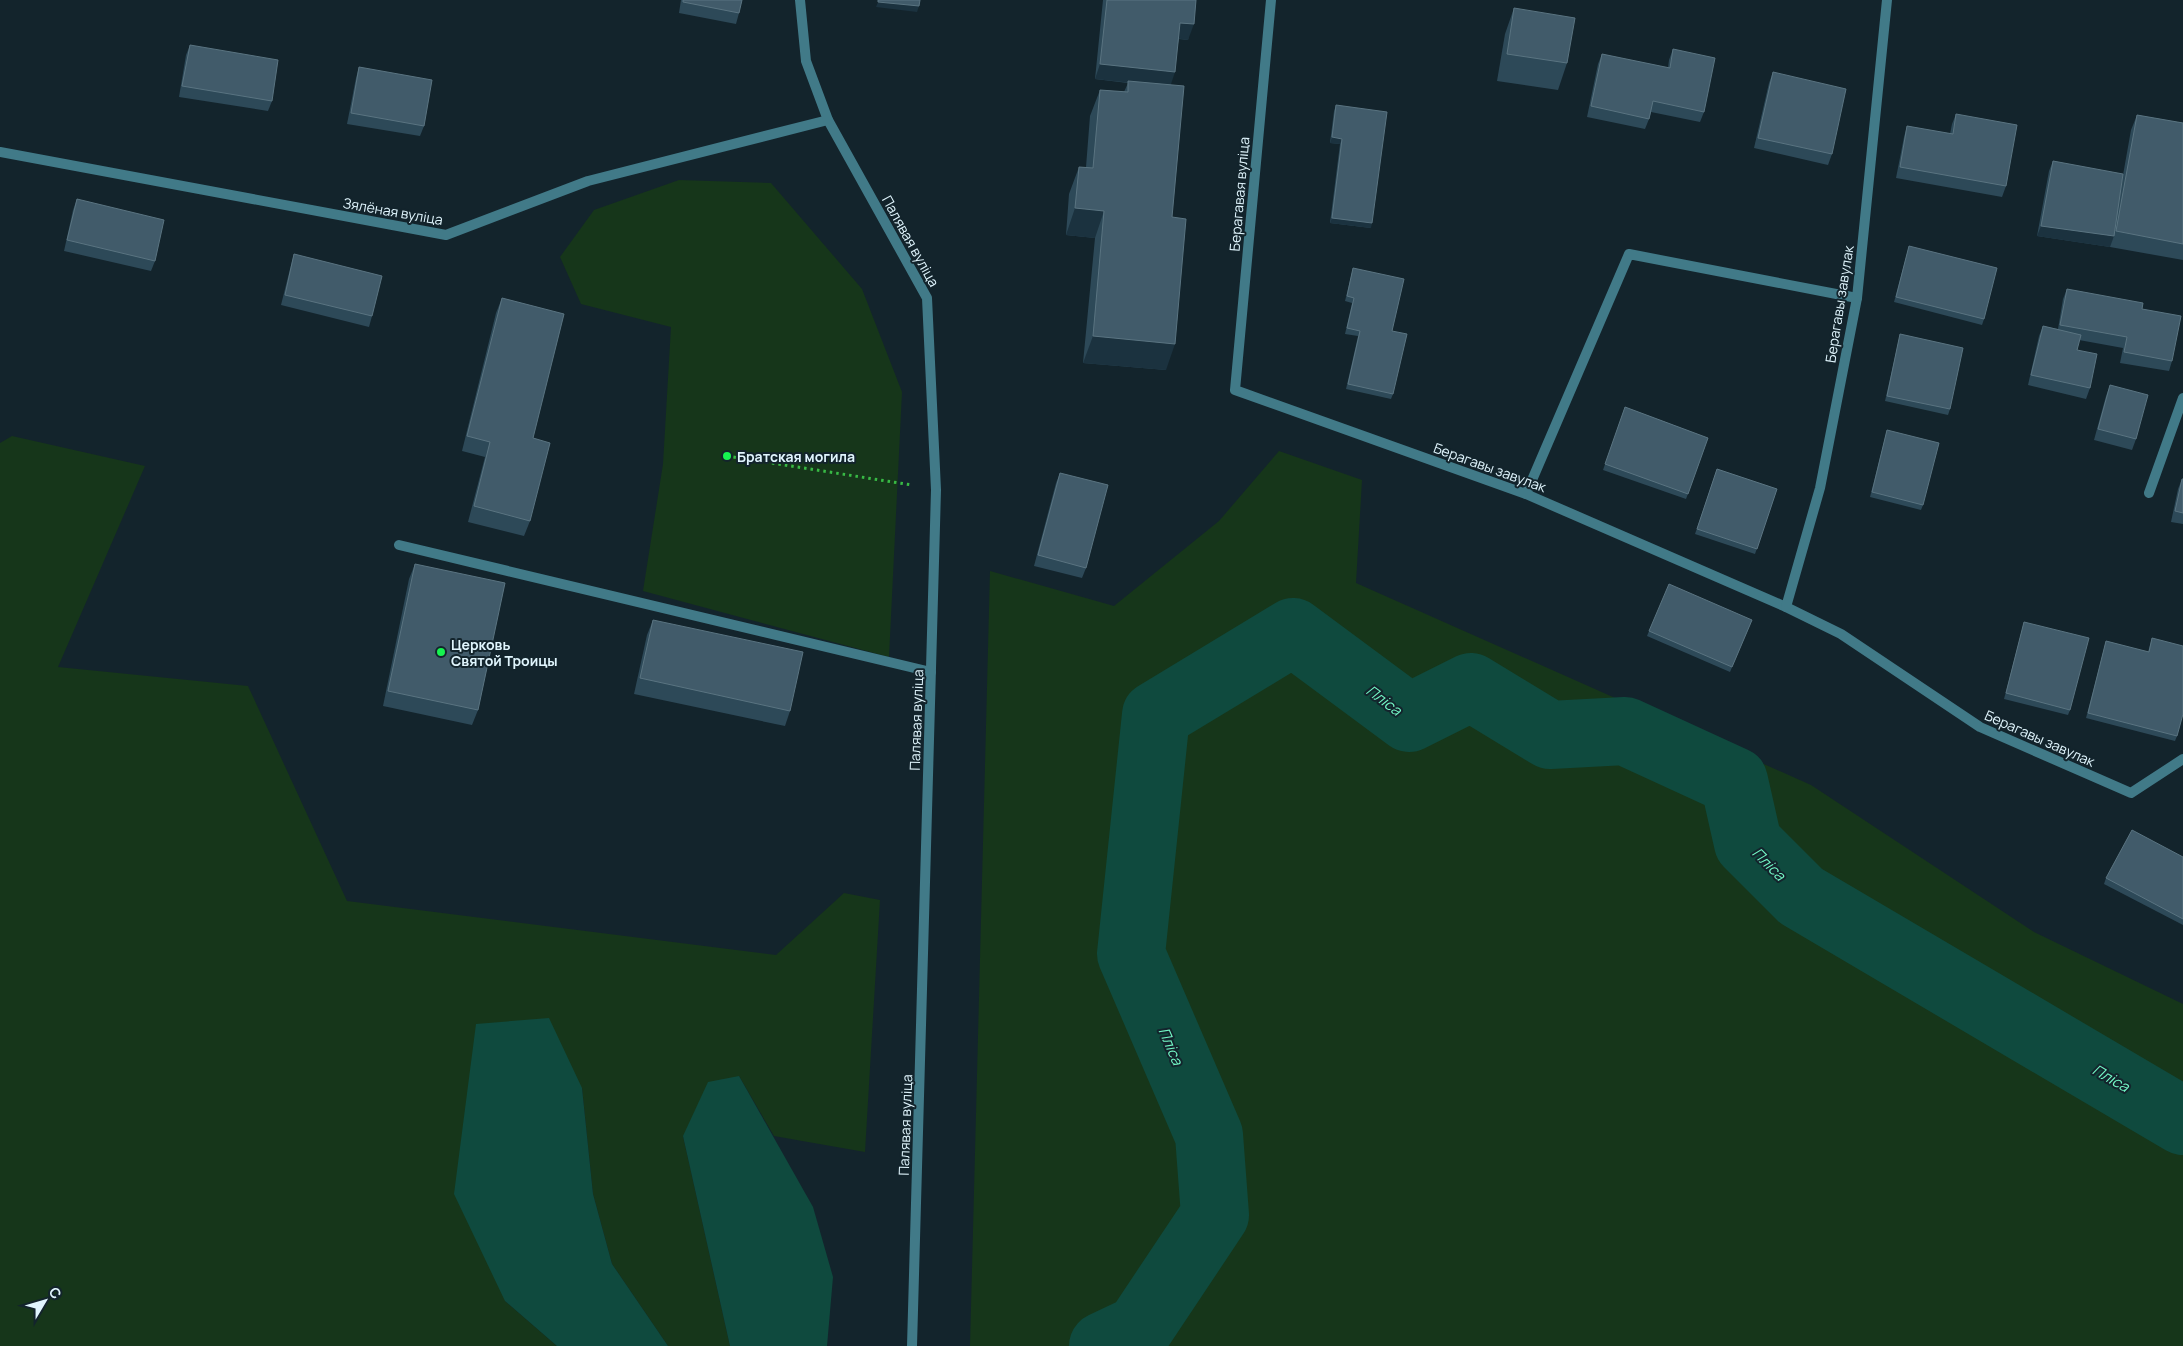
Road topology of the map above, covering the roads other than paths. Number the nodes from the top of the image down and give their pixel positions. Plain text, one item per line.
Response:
1 (800, 0) edge
2 (1270, 0) edge
3 (1886, 0) edge
4 (828, 120) junction
5 (0, 152) edge
6 (1856, 298) junction
7 (1235, 390) joint
8 (2183, 398) edge
9 (2149, 493) dead end
10 (1526, 494) junction
11 (399, 546) dead end
12 (1786, 606) junction
13 (932, 672) junction
14 (2183, 759) edge
15 (912, 1346) edge

1 - 4 street, Палявая вуліца
2 - 7 street, Берагавая вуліца
3 - 6 street, Берагавы завулак
4 - 5 street, Зялёная вуліца
4 - 13 street, Палявая вуліца
6 - 10 street
6 - 12 street, Берагавы завулак
7 - 10 street, Берагавы завулак
8 - 9 street
10 - 12 street, Берагавы завулак
11 - 13 street
12 - 14 street, Берагавы завулак
13 - 15 street, Палявая вуліца

